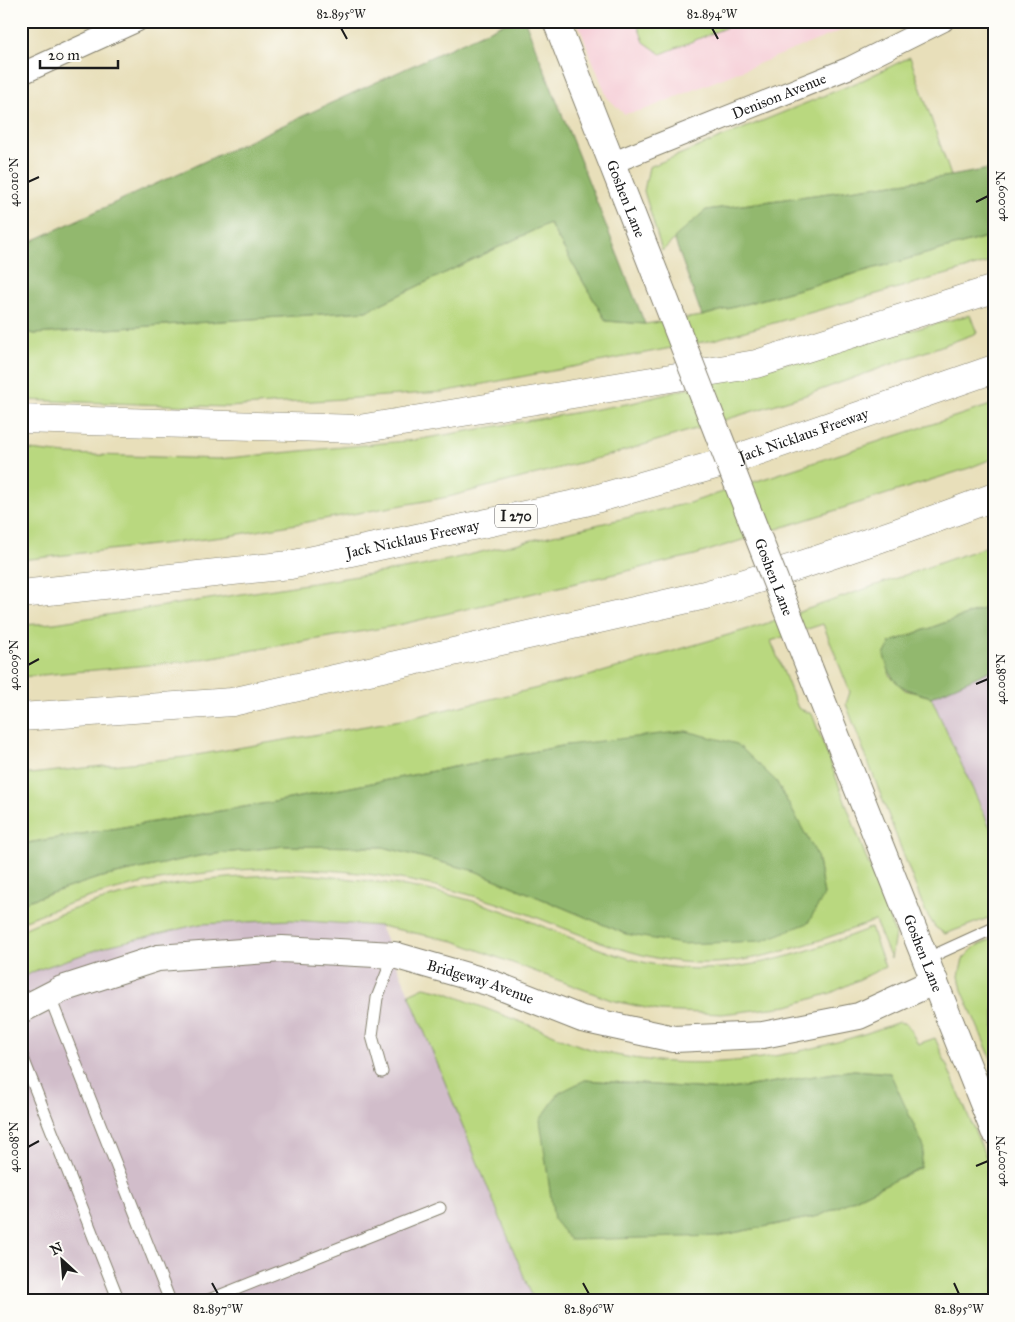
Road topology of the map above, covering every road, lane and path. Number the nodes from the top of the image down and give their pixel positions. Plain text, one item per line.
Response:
1 (138, 21) edge
2 (556, 21) edge
3 (943, 21) edge
4 (21, 74) edge
5 (612, 163) junction
6 (994, 289) edge
7 (994, 369) edge
8 (21, 419) edge
9 (994, 497) edge
10 (21, 594) edge
11 (21, 717) edge
12 (994, 928) edge
13 (394, 956) junction
14 (930, 970) junction
15 (49, 996) junction
16 (21, 1010) edge
17 (21, 1053) edge
18 (382, 1072) dead end
19 (994, 1131) edge
20 (440, 1208) dead end
21 (119, 1301) edge
22 (170, 1301) edge
23 (206, 1301) edge

1 - 4 street
2 - 5 street, Goshen Lane
3 - 5 street, Denison Avenue
5 - 14 street, Goshen Lane, bridge
6 - 8 highway
7 - 10 highway, Jack Nicklaus Freeway / I 270
9 - 11 highway
12 - 14 lane
13 - 14 street, Bridgeway Avenue
13 - 15 street, Bridgeway Avenue
13 - 18 lane
14 - 19 street, Goshen Lane
15 - 16 street, Bridgeway Avenue
15 - 22 lane
17 - 21 lane
20 - 23 lane

